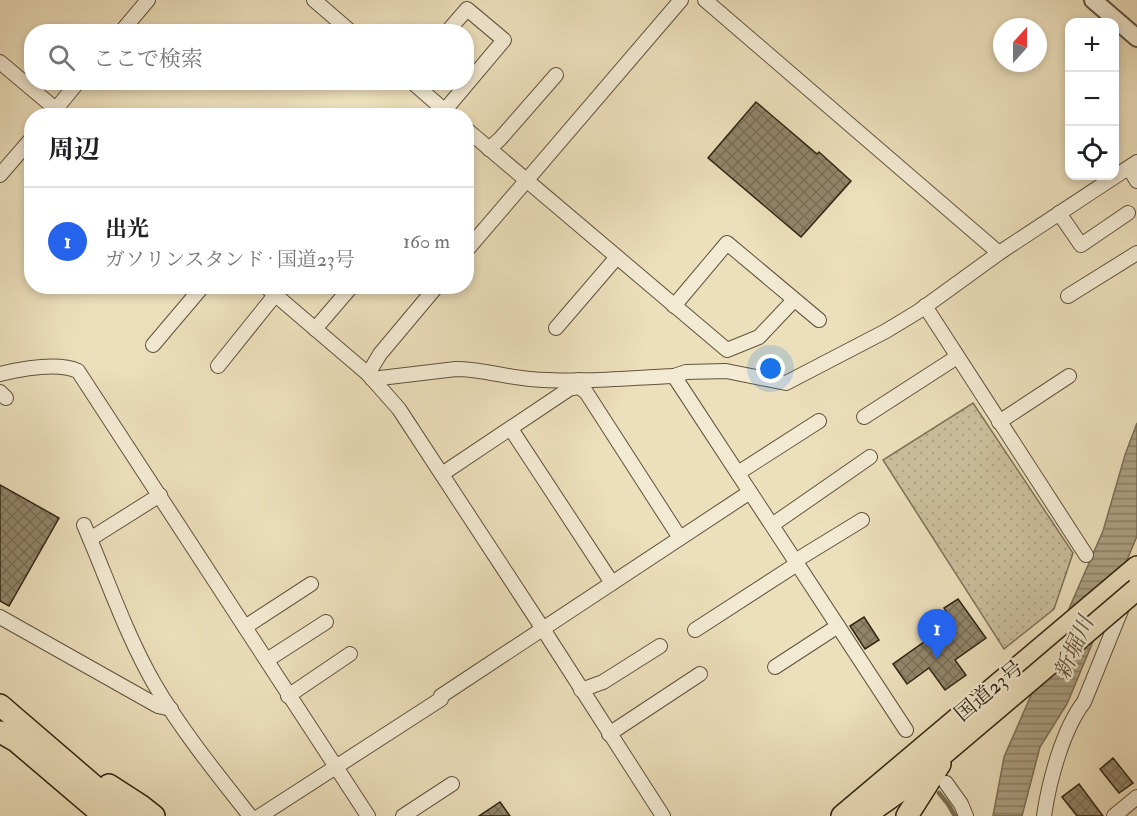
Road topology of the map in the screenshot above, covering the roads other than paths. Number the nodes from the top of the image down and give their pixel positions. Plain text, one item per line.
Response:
1 (148, 0) edge
2 (314, 0) edge
3 (681, 0) edge
4 (705, 0) edge
5 (1093, 0) edge
6 (128, 24) edge
7 (342, 24) edge
8 (454, 24) edge
9 (1137, 38) edge
10 (0, 62) edge
11 (556, 75) dead end
12 (474, 79) edge
13 (24, 83) edge
14 (31, 90) edge
15 (73, 90) edge
16 (421, 90) edge
17 (466, 90) edge
18 (51, 108) edge
19 (60, 108) edge
20 (442, 108) edge
21 (452, 108) edge
22 (474, 136) edge
23 (24, 147) edge
24 (489, 149) junction
25 (1133, 165) edge
26 (0, 175) edge
27 (527, 181) junction
28 (1137, 181) edge
29 (1059, 213) junction
30 (1128, 213) dead end
31 (474, 242) edge
32 (999, 253) junction
33 (1137, 253) edge
34 (617, 257) junction
35 (196, 294) edge
36 (268, 294) edge
37 (274, 294) edge
38 (345, 294) edge
39 (430, 294) edge
40 (1068, 296) dead end
41 (794, 300) junction
42 (674, 306) junction
43 (924, 306) junction
44 (819, 320) dead end
45 (556, 328) dead end
46 (315, 329) junction
47 (153, 345) dead end
48 (727, 350) junction
49 (957, 357) junction
50 (218, 366) dead end
51 (726, 371) junction
52 (0, 374) edge
53 (370, 376) junction
54 (674, 376) junction
55 (1069, 376) dead end
56 (579, 384) junction
57 (864, 417) dead end
58 (819, 421) dead end
59 (999, 422) junction
60 (511, 429) junction
61 (870, 457) dead end
62 (738, 473) junction
63 (441, 474) junction
64 (750, 492) junction
65 (160, 495) junction
66 (862, 520) dead end
67 (84, 525) dead end
68 (772, 525) junction
69 (680, 538) junction
70 (90, 539) junction
71 (1086, 555) dead end
72 (796, 562) junction
73 (1137, 571) edge
74 (612, 583) junction
75 (311, 584) dead end
76 (1137, 589) edge
77 (0, 617) edge
78 (326, 622) dead end
79 (838, 626) junction
80 (245, 627) junction
81 (543, 629) junction
82 (695, 630) dead end
83 (660, 646) dead end
84 (350, 654) dead end
85 (267, 660) junction
86 (775, 667) dead end
87 (700, 674) dead end
88 (1022, 674) junction
89 (581, 690) junction
90 (288, 696) junction
91 (0, 705) edge
92 (171, 709) junction
93 (906, 730) dead end
94 (0, 733) edge
95 (609, 734) junction
96 (53, 750) junction
97 (948, 750) junction
98 (335, 766) junction
99 (946, 783) dead end
100 (452, 784) dead end
101 (897, 793) junction
102 (1137, 797) edge
103 (83, 816) edge
104 (104, 816) edge
105 (129, 816) edge
106 (154, 816) edge
107 (250, 816) edge
108 (260, 816) edge
109 (368, 816) edge
110 (403, 816) edge
111 (663, 816) edge
112 (842, 816) edge
113 (864, 816) edge
114 (880, 816) edge
115 (907, 816) edge
116 (966, 816) edge
117 (1044, 816) edge
118 (1114, 816) edge

1 - 6 street
2 - 7 street
3 - 27 street
4 - 32 street
5 - 9 street
8 - 12 street
10 - 13 street
11 - 24 street
14 - 18 street
15 - 19 street
16 - 20 street
17 - 21 street
22 - 24 street
23 - 26 street
24 - 27 street
25 - 28 street
25 - 29 street
27 - 31 street
27 - 34 street
29 - 30 street
29 - 32 street
32 - 43 street
33 - 40 street
34 - 42 street
34 - 45 street
35 - 47 street
36 - 50 street
37 - 46 street
38 - 46 street
39 - 53 street
41 - 42 street
41 - 44 street
41 - 48 street
42 - 48 street
43 - 49 street
43 - 51 street
46 - 53 street
48 - 51 street
49 - 57 street
49 - 59 street
51 - 54 street
52 - 65 street
53 - 56 street
53 - 63 street
54 - 56 street
54 - 62 street
55 - 59 street
56 - 60 street
56 - 69 street
58 - 62 street
59 - 71 street
60 - 63 street
60 - 74 street
61 - 68 street
62 - 64 street
63 - 81 street
64 - 68 street
64 - 69 street
65 - 70 street
65 - 80 street
66 - 72 street
67 - 70 street
68 - 72 street
69 - 74 street
70 - 92 street
72 - 79 street
72 - 82 street
73 - 88 highway, 国道23号
73 - 117 street
74 - 81 street
75 - 80 street
76 - 88 highway, 国道23号, bridge
77 - 92 street
78 - 85 street
79 - 86 street
79 - 93 street
80 - 85 street
81 - 89 street
81 - 98 street
83 - 89 street
84 - 90 street
85 - 90 street
87 - 95 street
88 - 97 highway, 国道23号
88 - 112 highway, 国道23号
89 - 95 street
90 - 98 street
91 - 96 highway
92 - 107 street
94 - 103 highway
94 - 104 highway
95 - 111 street
96 - 105 highway
96 - 106 highway
97 - 101 highway, 国道23号
97 - 115 highway
98 - 108 street
98 - 109 street
99 - 116 street
100 - 110 street
101 - 113 highway, 国道23号
101 - 114 highway
102 - 118 street

